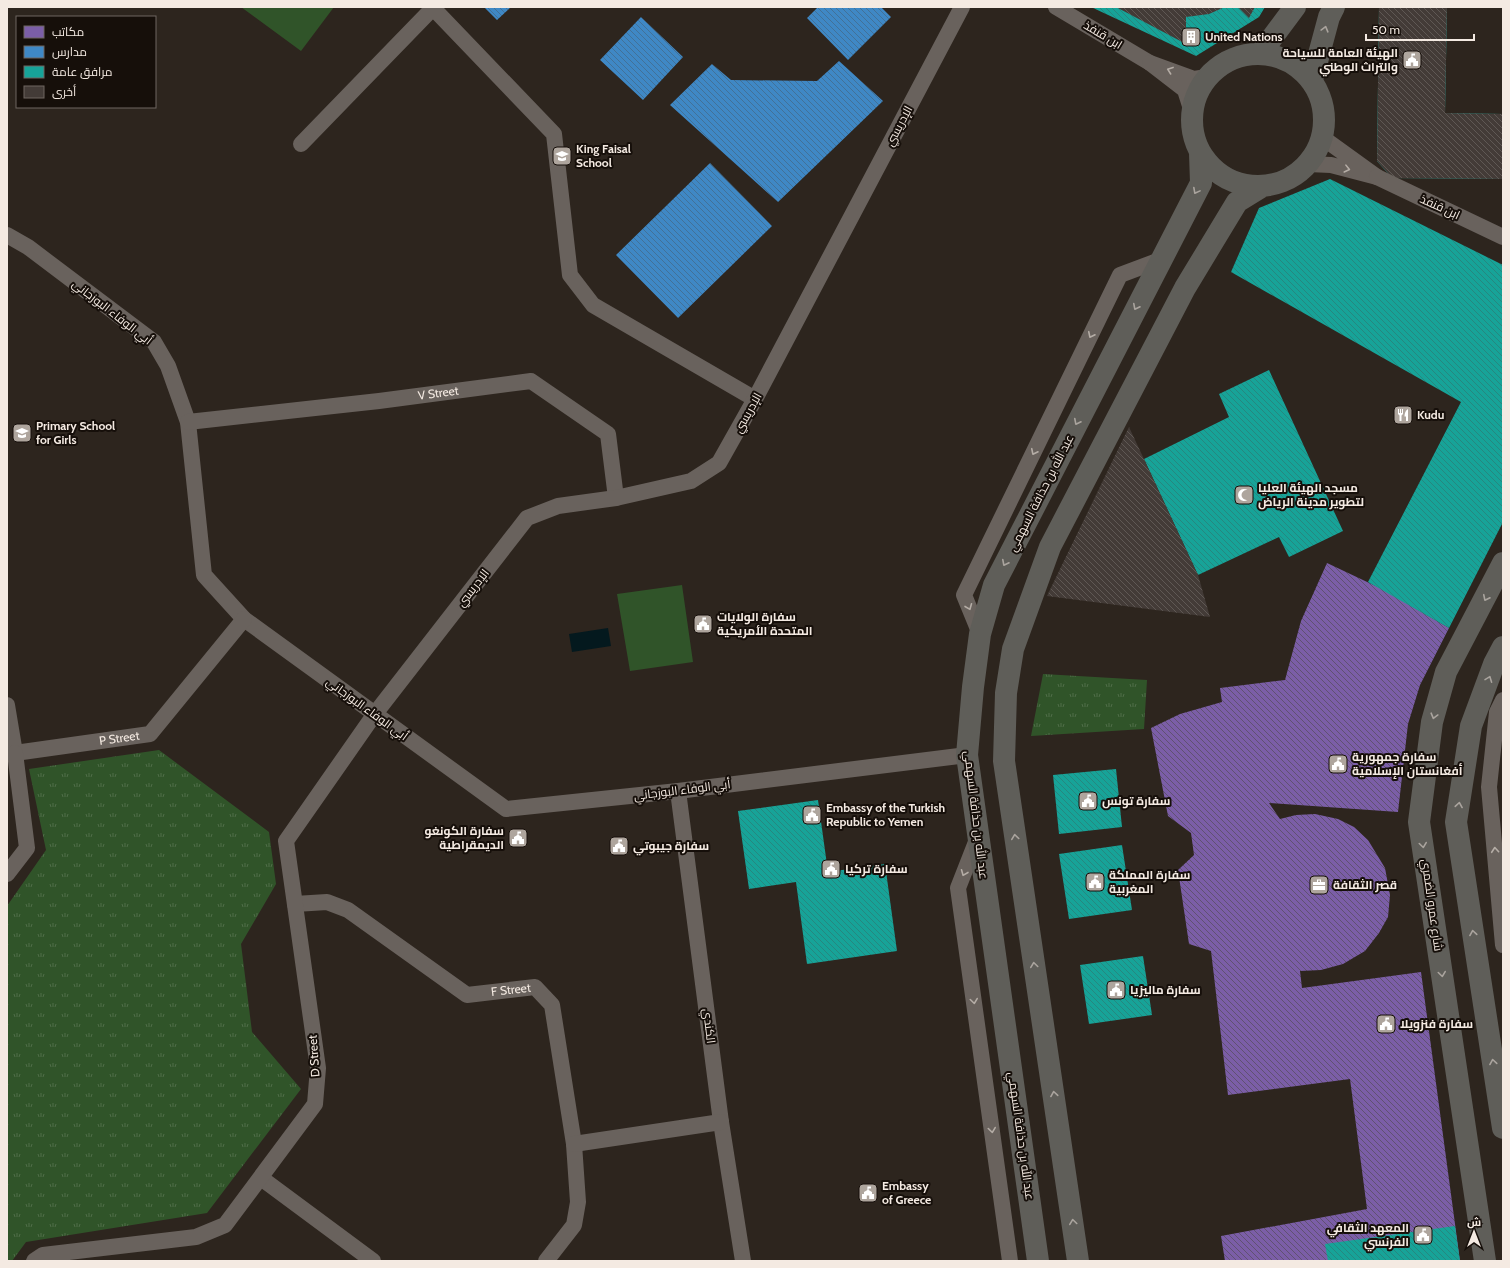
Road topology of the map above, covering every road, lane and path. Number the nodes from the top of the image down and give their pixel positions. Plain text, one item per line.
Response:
1 (962, 7) edge
2 (1056, 7) edge
3 (1295, 7) edge
4 (1334, 7) edge
5 (1260, 54) junction
6 (1150, 63) junction
7 (1207, 77) junction
8 (1312, 80) junction
9 (1192, 112) junction
10 (1323, 138) junction
11 (301, 144) dead end
12 (1200, 153) junction
13 (1308, 164) junction
14 (1376, 177) junction
15 (1263, 186) junction
16 (7, 234) edge
17 (1503, 237) edge
18 (1160, 260) junction
19 (756, 399) junction
20 (188, 422) junction
21 (616, 498) junction
22 (1503, 563) edge
23 (244, 620) junction
24 (980, 634) junction
25 (1503, 647) edge
26 (1503, 700) edge
27 (7, 705) edge
28 (374, 715) junction
29 (15, 753) junction
30 (967, 755) junction
31 (678, 791) junction
32 (978, 837) junction
33 (7, 874) edge
34 (295, 904) junction
35 (1503, 945) edge
36 (721, 1122) junction
37 (1503, 1128) edge
38 (574, 1144) junction
39 (261, 1178) junction
40 (34, 1261) edge
41 (373, 1261) edge
42 (546, 1261) edge
43 (743, 1261) edge
44 (1010, 1261) edge
45 (1038, 1261) edge
46 (1078, 1261) edge
47 (1485, 1261) edge

1 - 19 street, الإدريسي
2 - 6 street, ابن قنفذ
3 - 5 street
8 -> 4 street
5 - 7 street
5 - 8 street
7 -> 6 street
6 - 9 street
7 - 9 street
8 - 10 street
9 - 12 street
10 - 13 street
10 - 14 street
11 - 19 street
12 - 15 street
12 -> 18 street, عبد الله بن حذافة السهمي
13 -> 14 street
13 - 15 street
14 - 17 street, ابن قنفذ
46 -> 15 street
16 - 20 street, أبي الوفاء البوزجاني
18 -> 24 street, عبد الله بن حذافة السهمي
18 -> 24 street
19 - 21 street, الإدريسي
20 - 21 street, V Street
20 - 23 street, أبي الوفاء البوزجاني
21 - 28 street, الإدريسي
22 -> 47 street, شارع عمرو الضمري
23 - 28 street, أبي الوفاء البوزجاني
23 - 29 street, P Street
24 - 30 street, عبد الله بن حذافة السهمي
37 -> 25 street
35 -> 26 street
27 - 29 street
28 - 31 street, أبي الوفاء البوزجاني
28 - 34 street, D Street
29 - 33 street
30 - 31 street, أبي الوفاء البوزجاني
30 - 32 street, عبد الله بن حذافة السهمي
31 - 36 street, الكندي
32 -> 44 street
32 - 45 street, عبد الله بن حذافة السهمي
34 - 38 street, F Street
34 - 39 street, D Street
36 - 38 street
36 - 43 street, الكندي
38 - 42 street, F Street
39 - 40 street, D Street
39 - 41 street

